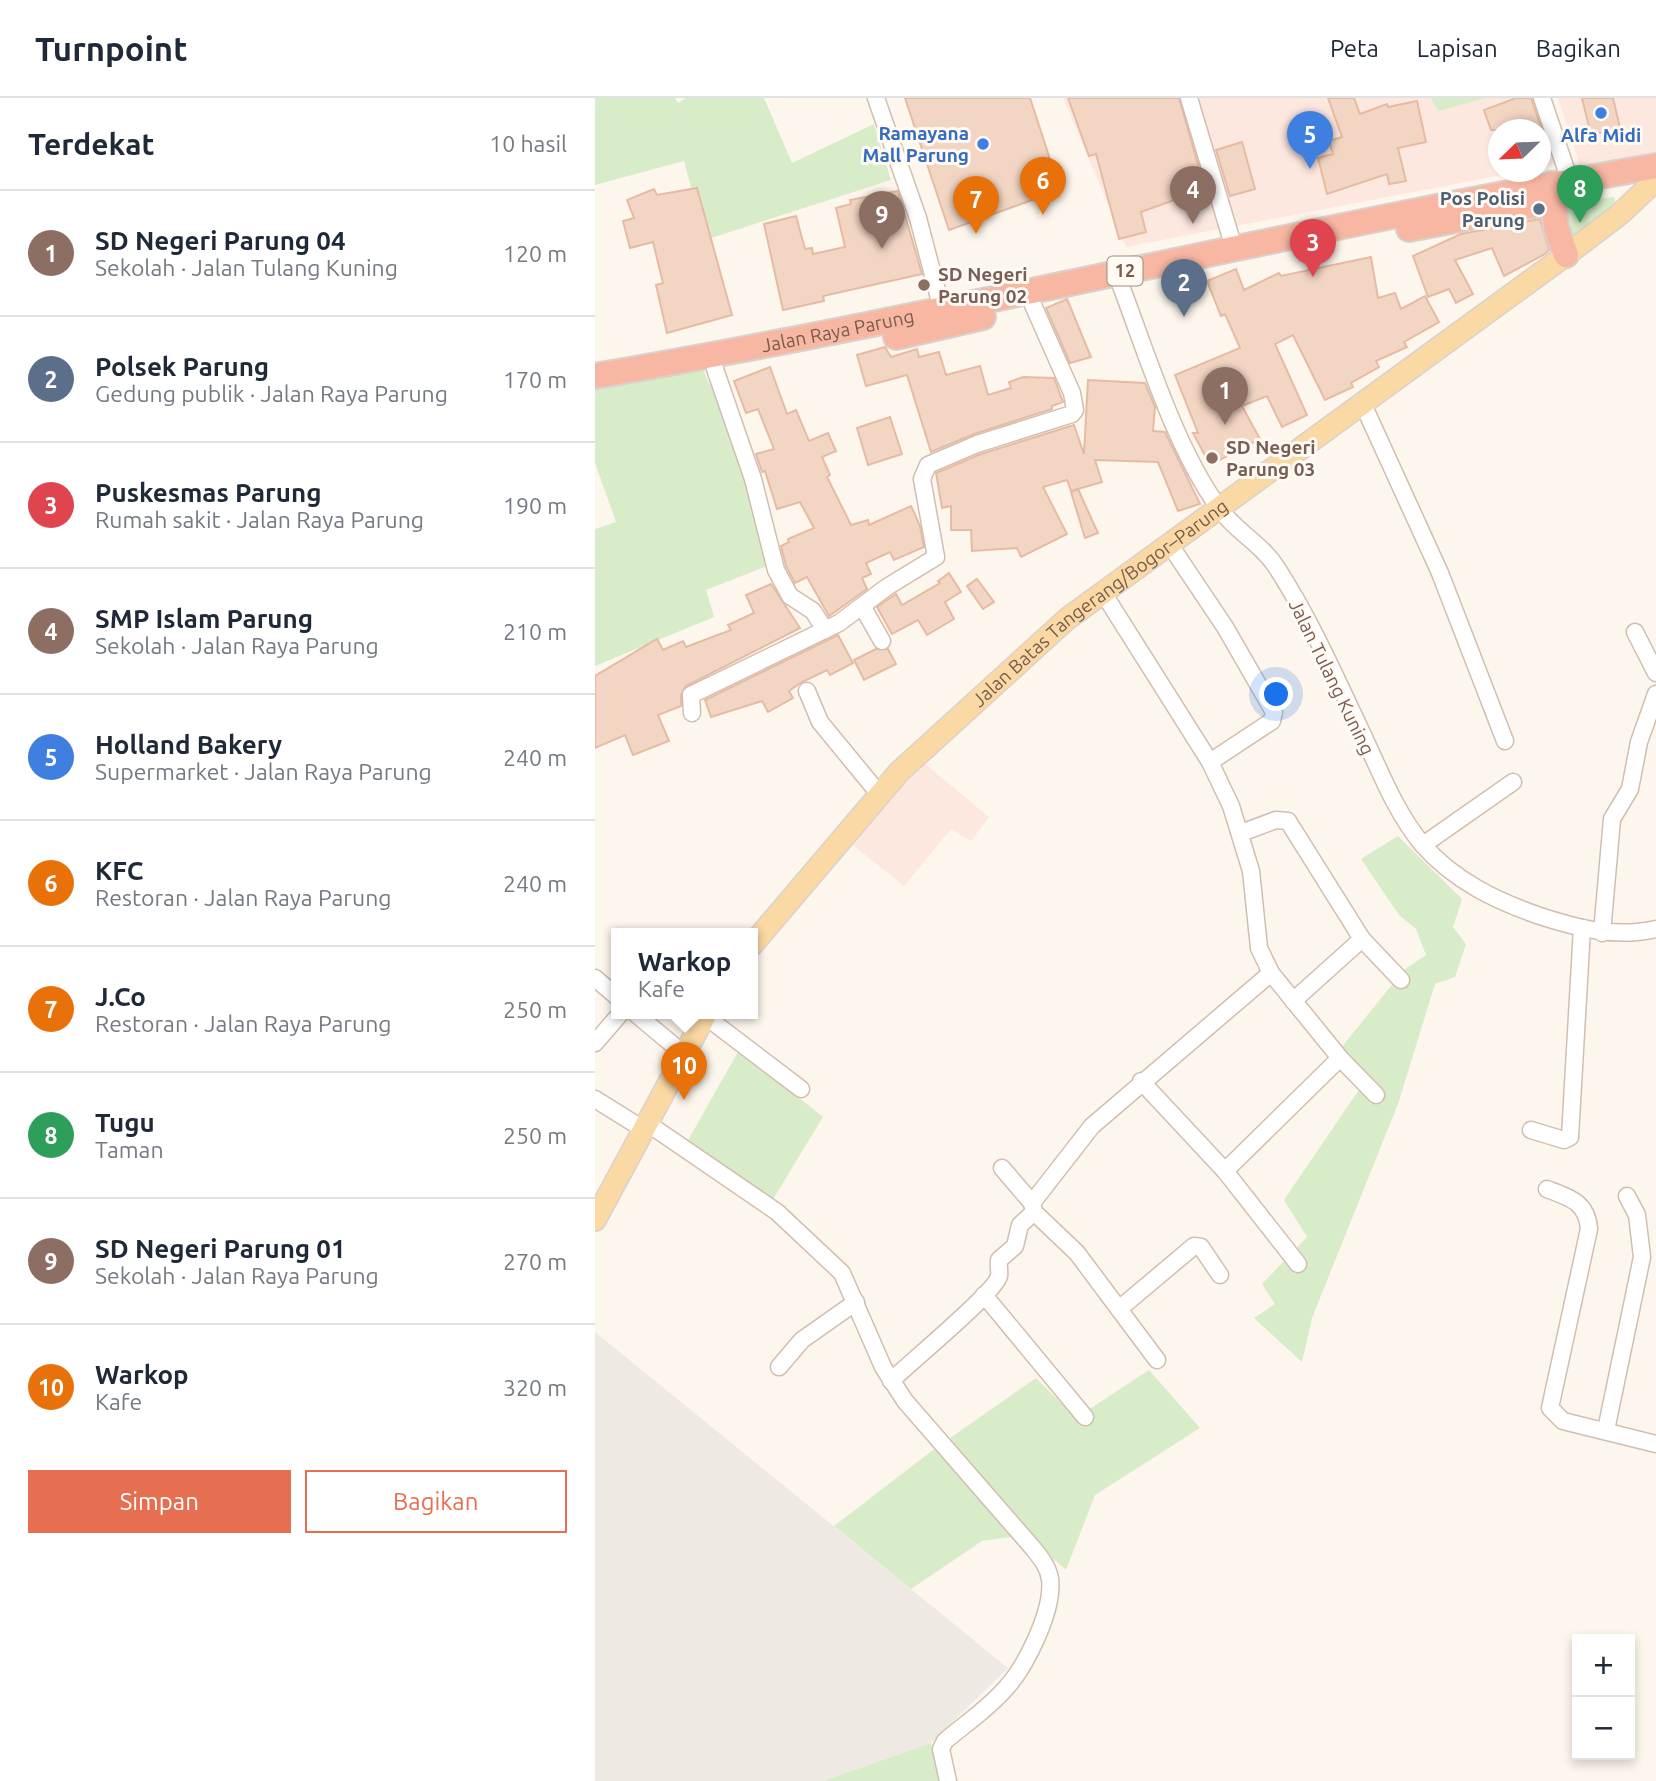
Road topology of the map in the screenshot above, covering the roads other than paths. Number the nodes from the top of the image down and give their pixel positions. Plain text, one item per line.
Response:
1 (876, 98) edge
2 (1189, 98) edge
3 (1542, 98) edge
4 (1656, 177) edge
5 (1563, 190) junction
6 (1279, 246) junction
7 (1234, 248) junction
8 (1566, 255) junction
9 (1121, 286) junction
10 (1033, 305) junction
11 (945, 317) junction
12 (715, 369) junction
13 (595, 376) edge
14 (595, 390) edge
15 (1362, 402) junction
16 (1220, 509) junction
17 (1170, 545) junction
18 (1102, 591) junction
19 (862, 606) junction
20 (825, 630) junction
21 (1635, 632) dead end
22 (882, 641) dead end
23 (1656, 673) edge
24 (807, 691) dead end
25 (1656, 694) edge
26 (692, 713) dead end
27 (1505, 741) dead end
28 (1210, 762) junction
29 (1513, 782) dead end
30 (880, 795) junction
31 (1241, 833) junction
32 (1423, 845) junction
33 (1581, 928) junction
34 (1656, 929) edge
35 (1602, 933) junction
36 (758, 938) edge
37 (1362, 939) junction
38 (1271, 973) junction
39 (595, 978) edge
40 (1401, 980) dead end
41 (611, 992) edge
42 (1293, 1000) junction
43 (616, 1019) edge
44 (642, 1019) edge
45 (704, 1019) edge
46 (711, 1019) edge
47 (595, 1043) edge
48 (685, 1055) junction
49 (1340, 1058) junction
50 (1141, 1081) junction
51 (801, 1089) dead end
52 (1376, 1096) dead end
53 (595, 1099) edge
54 (645, 1126) junction
55 (1531, 1130) dead end
56 (1002, 1168) dead end
57 (1225, 1171) junction
58 (1547, 1189) dead end
59 (1627, 1196) dead end
60 (1033, 1208) junction
61 (595, 1220) edge
62 (1298, 1264) dead end
63 (1220, 1275) dead end
64 (984, 1295) junction
65 (856, 1301) junction
66 (1119, 1309) junction
67 (1157, 1360) dead end
68 (779, 1367) dead end
69 (891, 1381) junction
70 (1085, 1417) dead end
71 (1606, 1430) junction
72 (1656, 1444) edge
73 (948, 1781) edge

1 - 11 street
2 - 7 street
3 - 5 street
4 - 5 highway, Jalan Raya Parung / 12
4 - 8 main road, Jalan Batas Tangerang/Bogor–Parung
5 - 6 highway, Jalan Raya Parung / 12
5 - 8 highway
6 - 7 highway, Jalan Raya Parung / 12
6 - 9 highway, Jalan Raya Parung / 12
7 - 11 highway, Jalan Raya Parung / 12
8 - 15 main road, Jalan Batas Tangerang/Bogor–Parung
9 - 10 highway, Jalan Raya Parung / 12
9 - 16 street, Jalan Tulang Kuning
10 - 11 highway, Jalan Raya Parung / 12
10 - 19 street
11 - 12 highway, Jalan Raya Parung / 12
11 - 13 highway, Jalan Raya Parung / 12
12 - 14 highway, Jalan Raya Parung / 12
12 - 20 street
15 - 16 main road, Jalan Batas Tangerang/Bogor–Parung
15 - 27 street
16 - 17 main road, Jalan Batas Tangerang/Bogor–Parung
16 - 32 street, Jalan Tulang Kuning
17 - 18 main road, Jalan Batas Tangerang/Bogor–Parung
17 - 28 street
18 - 28 street
18 - 30 main road, Jalan Batas Tangerang/Bogor–Parung
19 - 20 street
19 - 22 street
20 - 26 street
21 - 23 street
24 - 30 street
25 - 35 street
28 - 31 street
29 - 32 street
30 - 36 main road, Jalan Batas Tangerang/Bogor–Parung
31 - 37 street
31 - 38 street
32 - 33 street, Jalan Tulang Kuning
33 - 35 street, Jalan Tulang Kuning
33 - 55 street
34 - 35 street, Jalan Tulang Kuning
37 - 40 street
37 - 42 street
38 - 42 street
38 - 50 street
39 - 41 street
42 - 49 street
43 - 47 street
44 - 48 street
45 - 48 main road
46 - 51 street
48 - 54 main road
49 - 52 street
49 - 57 street
50 - 57 street
50 - 60 street
53 - 54 street
54 - 61 main road
54 - 65 street
56 - 60 street
57 - 62 street
58 - 71 street
59 - 71 street
60 - 64 street
60 - 66 street
63 - 66 street
64 - 69 street
64 - 70 street
65 - 68 street
65 - 69 street
66 - 67 street
69 - 73 street
71 - 72 street

